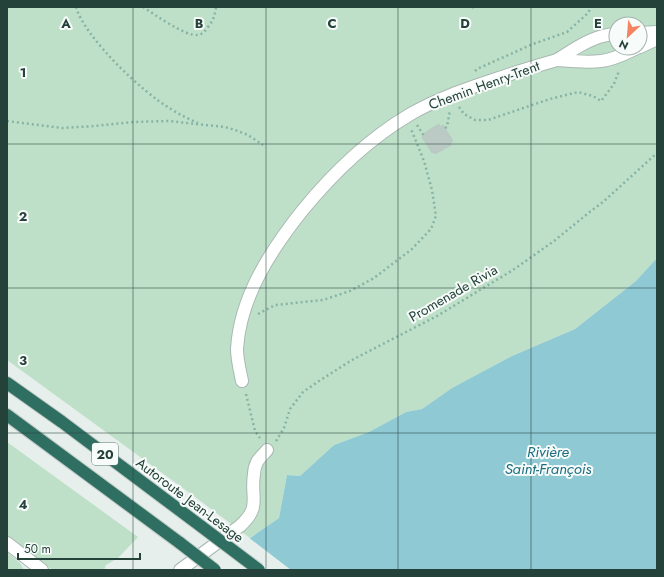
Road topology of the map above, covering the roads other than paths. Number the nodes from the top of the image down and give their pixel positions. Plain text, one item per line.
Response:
1 (608, 35) edge
2 (618, 56) edge
3 (556, 60) junction
4 (242, 381) dead end
5 (7, 383) edge
6 (7, 415) edge
7 (267, 450) road end
8 (7, 543) edge
9 (42, 570) edge
10 (180, 570) edge
11 (214, 570) edge
12 (259, 570) edge

1 - 3 lane, Chemin Henry-Trent
2 - 3 lane, Chemin Henry-Trent
3 - 4 lane, Chemin Henry-Trent
5 - 12 highway, Autoroute Jean-Lesage / 20, bridge
6 - 11 highway, 20, bridge
7 - 10 lane
8 - 9 lane

